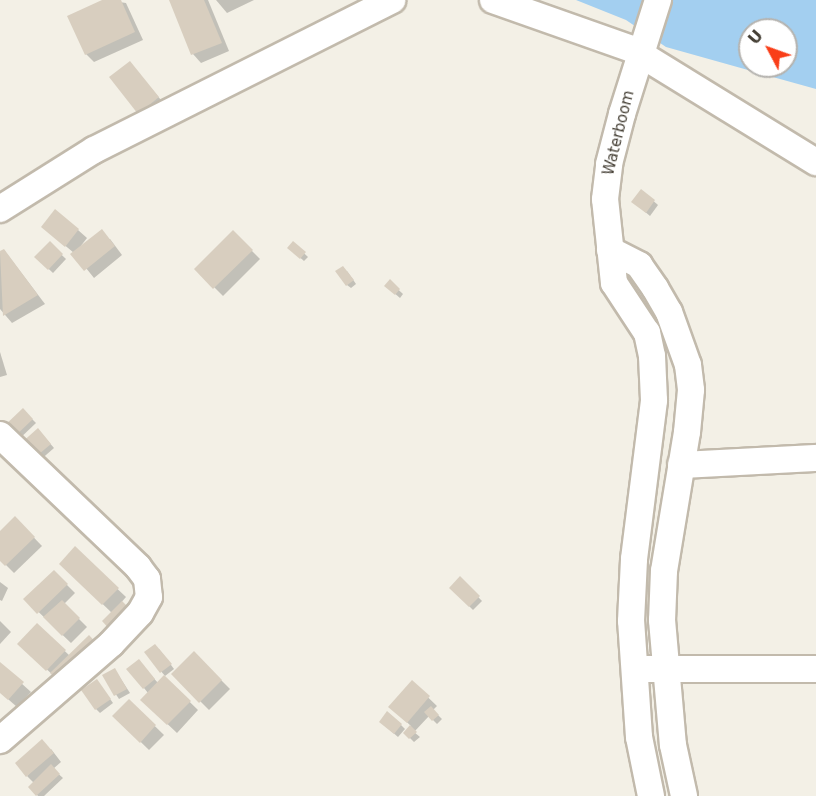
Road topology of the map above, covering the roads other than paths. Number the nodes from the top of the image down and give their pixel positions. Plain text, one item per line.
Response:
1 (392, 0) edge
2 (493, 0) edge
3 (658, 0) edge
4 (644, 46) junction
5 (816, 162) edge
6 (0, 209) edge
7 (610, 250) junction
8 (0, 435) edge
9 (816, 458) edge
10 (681, 465) junction
11 (664, 666) junction
12 (816, 669) edge
13 (632, 671) junction
14 (0, 740) edge
15 (651, 796) edge
16 (684, 796) edge

1 - 6 street
2 - 4 street
3 - 4 street, Waterboom
4 - 5 street
4 - 7 street, Waterboom
7 - 10 street
7 - 13 street, Waterboom
8 - 14 street
9 - 10 street
10 - 11 street
11 - 12 street
11 - 13 street
11 - 16 street
13 - 15 street, Waterboom

